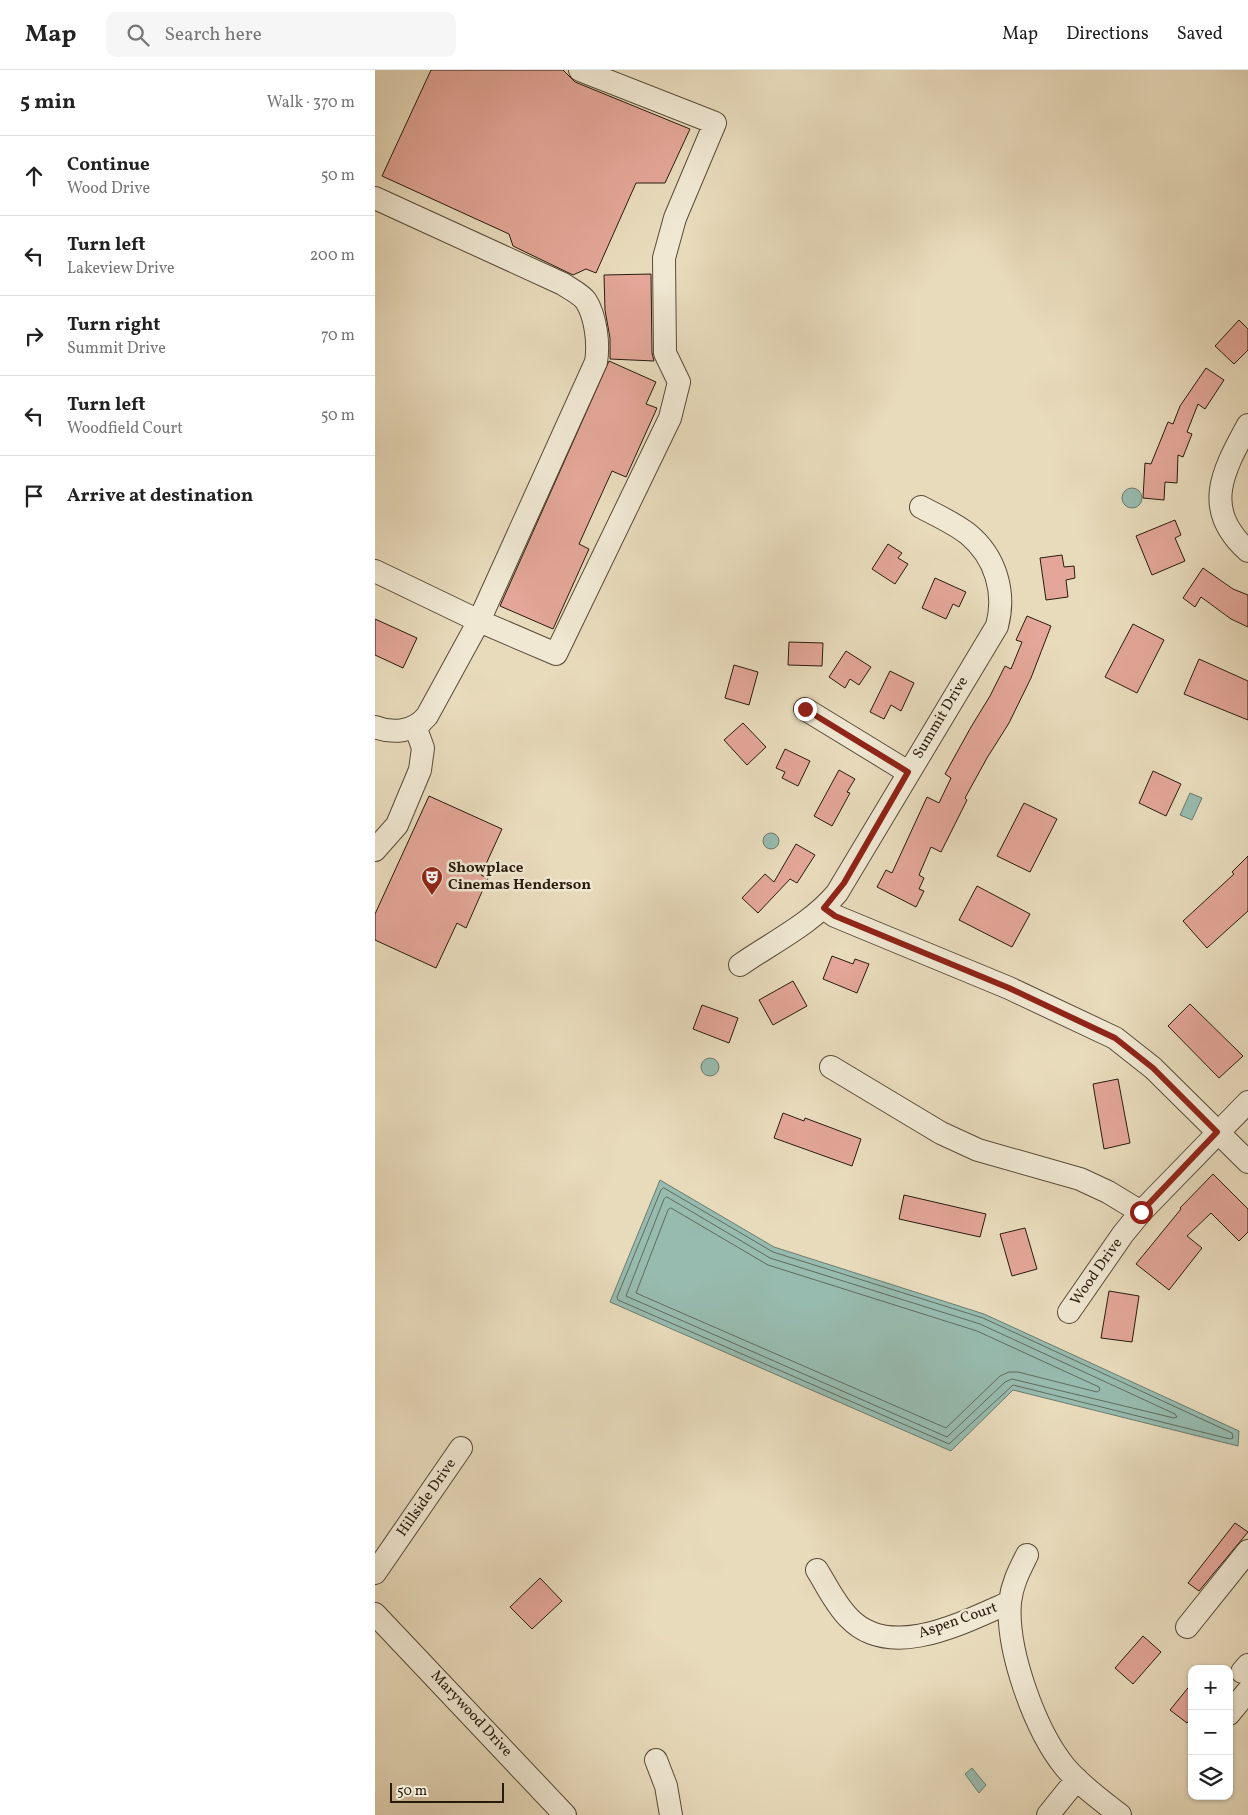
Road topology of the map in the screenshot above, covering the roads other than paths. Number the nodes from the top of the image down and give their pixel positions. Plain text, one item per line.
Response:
1 (580, 70) edge
2 (375, 198) edge
3 (1248, 425) edge
4 (921, 507) dead end
5 (1248, 551) edge
6 (375, 571) edge
7 (479, 621) junction
8 (805, 709) dead end
9 (415, 726) junction
10 (375, 727) edge
11 (908, 772) junction
12 (375, 850) edge
13 (824, 908) junction
14 (740, 965) dead end
15 (831, 1067) dead end
16 (1248, 1102) edge
17 (1217, 1132) junction
18 (1248, 1162) edge
19 (1141, 1212) junction
20 (1069, 1312) dead end
21 (461, 1448) dead end
22 (1248, 1551) edge
23 (1027, 1555) dead end
24 (817, 1570) dead end
25 (375, 1573) edge
26 (1010, 1602) junction
27 (375, 1614) edge
28 (1187, 1627) dead end
29 (1246, 1676) edge
30 (1231, 1710) edge
31 (656, 1760) dead end
32 (1077, 1779) junction
33 (565, 1815) edge
34 (671, 1815) edge
35 (1048, 1815) edge
36 (1120, 1815) edge

1 - 7 street
2 - 7 street
3 - 5 street
4 - 11 street, Summit Drive
6 - 7 street
7 - 9 street
8 - 11 street
9 - 10 street
9 - 12 street
11 - 13 street, Summit Drive
13 - 14 street, Summit Drive
13 - 17 street
15 - 19 street
16 - 17 street, Wood Drive
17 - 18 street
17 - 19 street, Wood Drive
19 - 20 street, Wood Drive
21 - 25 street, Hillside Drive
22 - 28 street
23 - 26 street
24 - 26 street, Aspen Court
26 - 32 street
27 - 33 street, Marywood Drive
29 - 30 street
31 - 34 street
32 - 35 street
32 - 36 street

